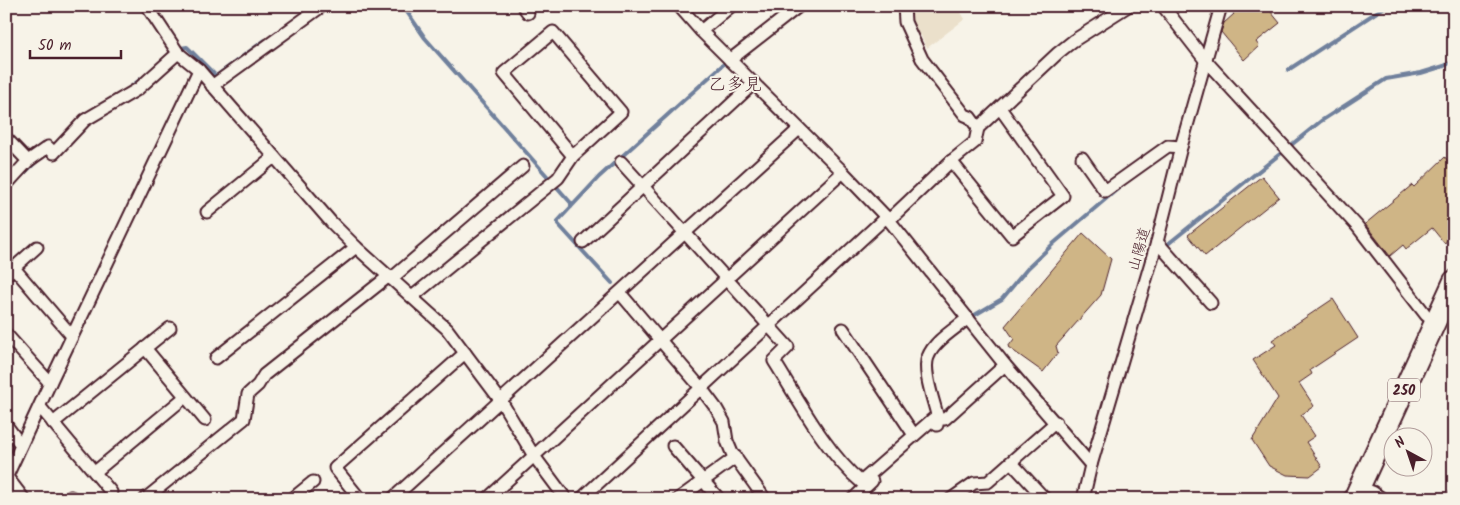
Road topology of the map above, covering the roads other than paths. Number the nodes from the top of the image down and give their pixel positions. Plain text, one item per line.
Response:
1 (322, 6) edge
2 (679, 6) edge
3 (731, 6) edge
4 (799, 6) edge
5 (904, 6) edge
6 (1128, 6) edge
7 (1162, 6) edge
8 (1221, 6) edge
9 (151, 8) edge
10 (701, 31) junction
11 (177, 51) junction
12 (730, 60) junction
13 (1205, 60) junction
14 (199, 70) junction
15 (754, 83) junction
16 (212, 86) junction
17 (1000, 108) junction
18 (978, 128) junction
19 (799, 129) junction
20 (6, 138) edge
21 (1181, 147) junction
22 (573, 156) junction
23 (274, 157) junction
24 (1082, 158) dead end
25 (31, 159) junction
26 (951, 161) junction
27 (621, 162) dead end
28 (523, 166) dead end
29 (843, 172) junction
30 (6, 185) edge
31 (643, 186) junction
32 (207, 212) dead end
33 (888, 219) junction
34 (685, 233) junction
35 (583, 242) dead end
36 (1157, 242) junction
37 (356, 247) junction
38 (37, 248) dead end
39 (10, 272) edge
40 (390, 277) junction
41 (727, 278) junction
42 (1454, 281) edge
43 (620, 293) junction
44 (412, 297) junction
45 (1211, 303) dead end
46 (968, 318) junction
47 (1435, 322) junction
48 (769, 325) junction
49 (170, 328) dead end
50 (843, 329) dead end
51 (6, 334) edge
52 (72, 336) junction
53 (659, 341) junction
54 (145, 348) junction
55 (465, 353) junction
56 (216, 358) dead end
57 (1006, 365) junction
58 (50, 383) junction
59 (701, 388) junction
60 (185, 397) junction
61 (501, 401) junction
62 (40, 407) junction
63 (938, 419) junction
64 (205, 420) dead end
65 (1056, 422) junction
66 (53, 423) junction
67 (6, 425) edge
68 (914, 435) junction
69 (21, 445) junction
70 (673, 446) dead end
71 (534, 456) junction
72 (736, 457) junction
73 (1011, 462) junction
74 (1091, 465) junction
75 (95, 472) junction
76 (7, 478) edge
77 (703, 480) junction
78 (313, 482) dead end
79 (111, 492) dead end
80 (1356, 494) edge
81 (959, 497) edge
82 (24, 499) edge
83 (145, 499) edge
84 (292, 499) edge
85 (360, 499) edge
86 (392, 499) edge
87 (487, 499) edge
88 (566, 499) edge
89 (581, 499) edge
90 (678, 499) edge
91 (719, 499) edge
92 (765, 499) edge
93 (853, 499) edge
94 (1045, 499) edge
95 (1083, 499) edge
96 (1379, 499) edge

1 - 16 street
2 - 10 street
3 - 10 street
4 - 12 street
5 - 18 street
6 - 17 street
7 - 13 street
8 - 13 street, 山陽道
9 - 11 street
10 - 12 street
11 - 14 street
11 - 25 street
12 - 15 street
13 - 21 street, 山陽道
13 - 47 street
14 - 16 street
14 - 52 street
15 - 19 street
15 - 31 street
16 - 23 street
17 - 18 street
17 - 26 street
18 - 26 street
19 - 29 street
19 - 34 street
20 - 25 street
21 - 24 street
21 - 36 street, 山陽道
22 - 22 street
22 - 44 street
23 - 32 street
23 - 37 street
25 - 30 street
26 - 33 street
27 - 31 street
28 - 40 street
29 - 33 street
29 - 41 street
31 - 34 street
31 - 35 street
33 - 46 street
33 - 48 street
34 - 41 street
34 - 43 street
36 - 45 street
36 - 74 street, 山陽道
37 - 40 street
37 - 56 street
38 - 39 street
39 - 52 street
40 - 44 street
40 - 83 street
41 - 48 street
41 - 53 street
42 - 47 highway, 250
43 - 53 street
43 - 61 street
44 - 55 street
46 - 57 street
46 - 63 street
47 - 80 highway, 250
48 - 59 street
48 - 68 street
49 - 54 street
50 - 68 street
51 - 58 street
52 - 58 street
53 - 59 street
53 - 71 street
54 - 60 street
54 - 66 street
55 - 61 street
55 - 85 street
57 - 63 street
57 - 65 street
58 - 62 street
59 - 72 street
59 - 89 street
60 - 64 street
60 - 75 street
61 - 71 street
61 - 86 street
62 - 66 street
62 - 69 street
63 - 68 street
63 - 93 street
65 - 73 street
65 - 74 street
66 - 75 street
67 - 69 street
69 - 76 street
70 - 77 street
71 - 87 street
71 - 88 street
72 - 77 street
72 - 92 street
73 - 81 street
73 - 94 street
74 - 95 street, 山陽道
75 - 79 street
76 - 82 street
77 - 90 street
77 - 91 street
78 - 84 street
80 - 96 street

